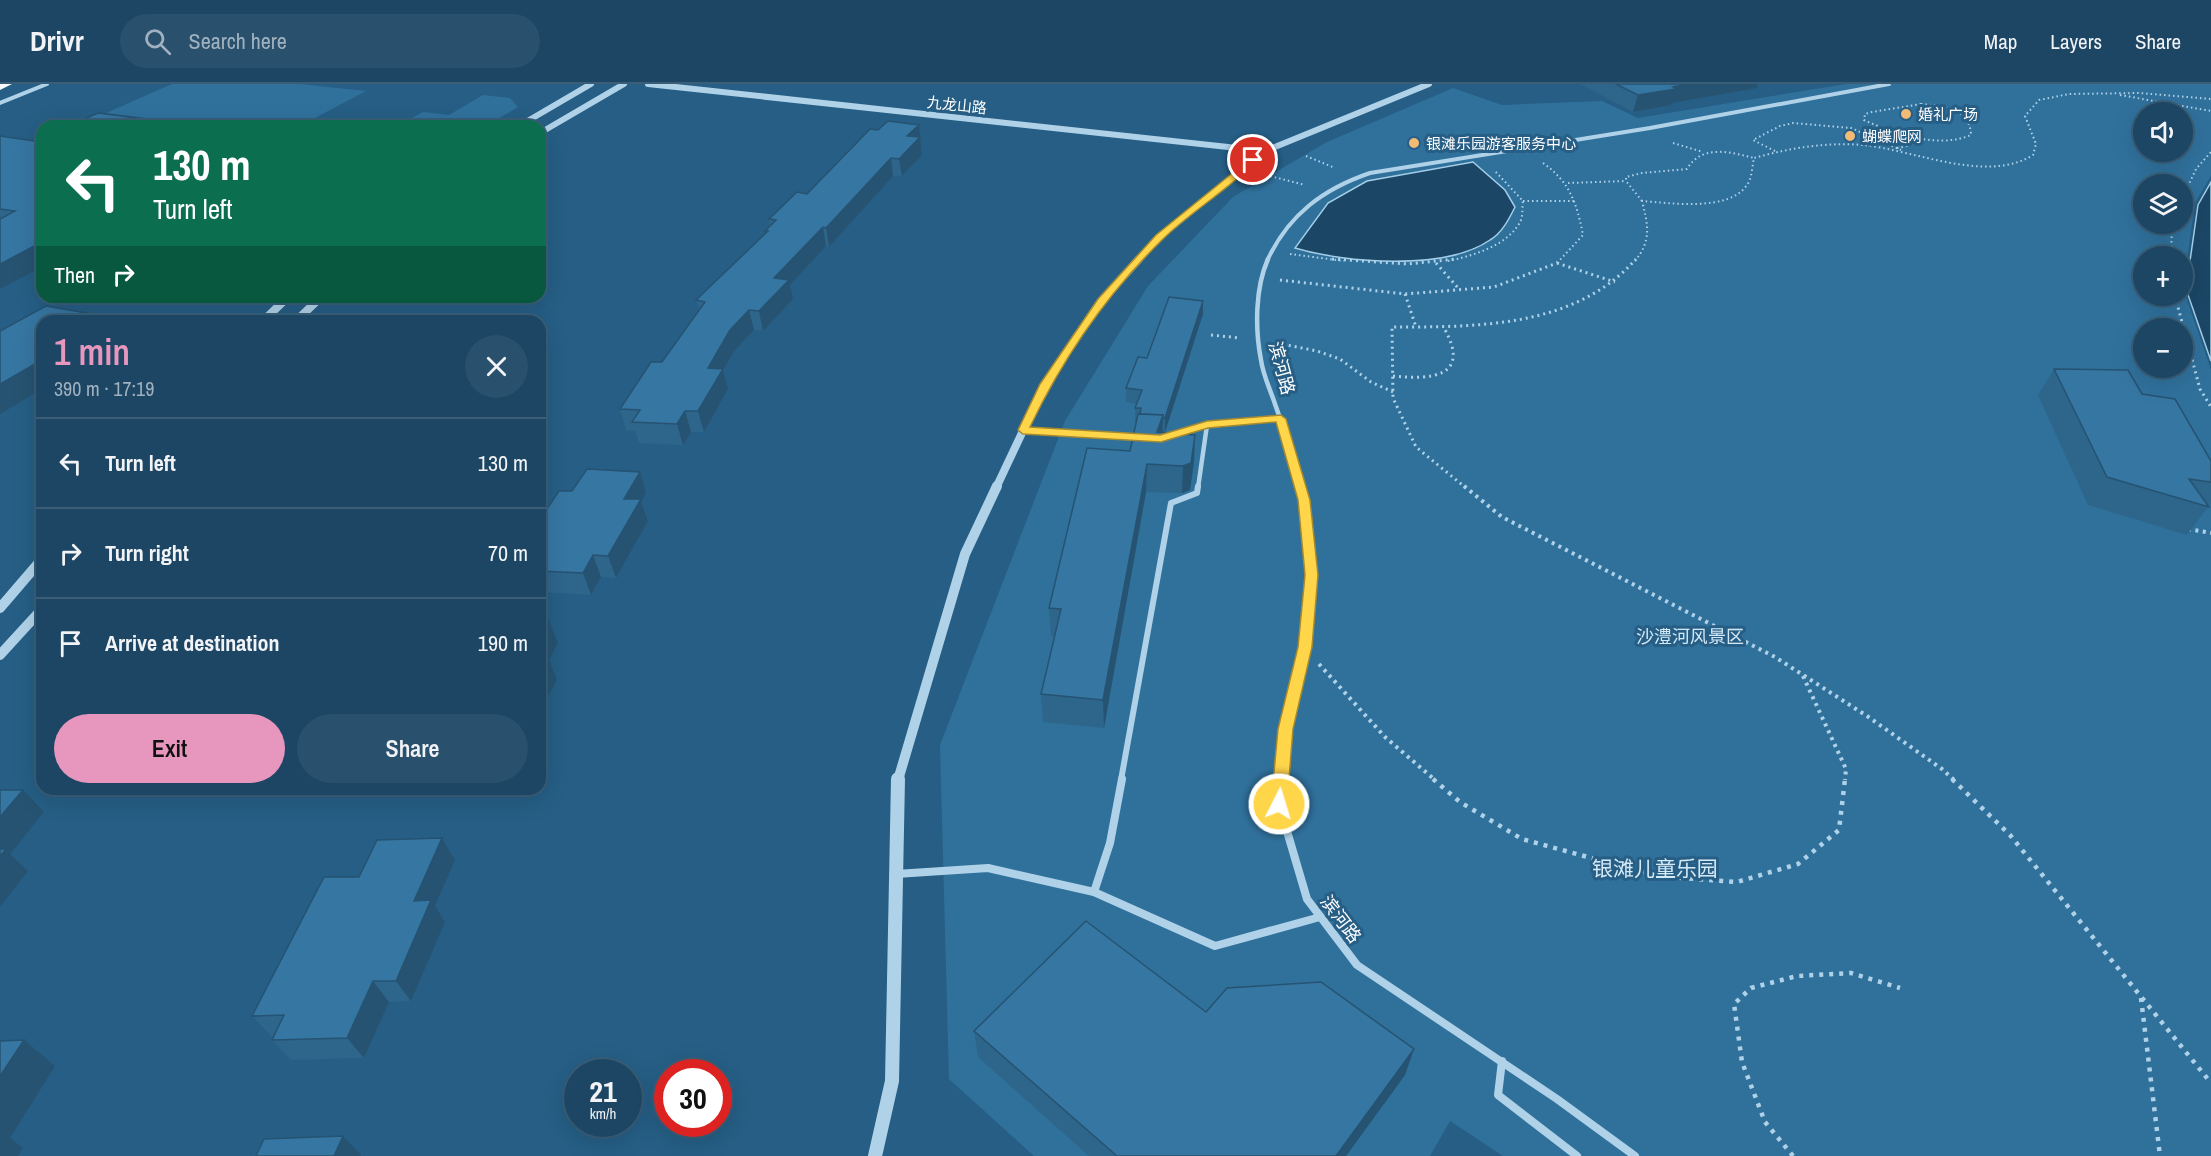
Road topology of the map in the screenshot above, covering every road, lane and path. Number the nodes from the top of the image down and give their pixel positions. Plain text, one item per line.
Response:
1 (8, 84) edge
2 (47, 84) edge
3 (591, 84) edge
4 (624, 84) edge
5 (648, 84) edge
6 (1429, 84) edge
7 (1888, 84) edge
8 (0, 87) edge
9 (2109, 93) junction
10 (2211, 99) edge
11 (0, 103) edge
12 (2211, 111) edge
13 (529, 120) edge
14 (546, 130) edge
15 (1910, 135) junction
16 (1278, 145) junction
17 (1897, 148) junction
18 (1521, 149) junction
19 (1265, 151) junction
20 (1775, 152) junction
21 (2211, 152) edge
22 (1908, 153) junction
23 (1477, 157) junction
24 (1754, 158) junction
25 (1242, 169) junction
26 (2193, 176) edge
27 (1358, 177) junction
28 (1626, 181) junction
29 (1568, 183) junction
30 (1328, 190) junction
31 (1523, 201) junction
32 (1577, 201) junction
33 (1642, 201) junction
34 (1272, 251) junction
35 (1436, 263) junction
36 (1557, 263) junction
37 (1262, 278) junction
38 (1615, 282) junction
39 (1460, 289) junction
40 (1406, 294) junction
41 (282, 303) edge
42 (315, 303) edge
43 (2178, 306) edge
44 (269, 315) edge
45 (302, 315) edge
46 (1416, 327) junction
47 (1444, 328) junction
48 (1211, 335) dead end
49 (1258, 340) junction
50 (1393, 376) junction
51 (1393, 392) junction
52 (2211, 407) edge
53 (1281, 419) junction
54 (1207, 425) junction
55 (1023, 430) junction
56 (1149, 438) edge
57 (1161, 438) edge
58 (2183, 528) edge
59 (2211, 533) edge
60 (36, 566) edge
61 (0, 608) edge
62 (36, 616) edge
63 (1305, 647) junction
64 (0, 655) edge
65 (1803, 676) junction
66 (896, 874) junction
67 (1094, 892) junction
68 (1320, 917) junction
69 (1900, 988) dead end
70 (2141, 997) junction
71 (1502, 1061) junction
72 (2211, 1083) edge
73 (875, 1156) edge
74 (1576, 1156) edge
75 (1635, 1156) edge
76 (1793, 1156) edge
77 (2160, 1156) edge

1 - 8 highway
2 - 11 street
3 - 13 street
4 - 14 street
5 - 19 street, 九龙山路
6 - 16 street
7 - 18 street, 滨河路
9 - 10 path
9 - 12 path
9 - 22 path
15 - 15 path
15 - 17 path
16 - 19 street
16 - 27 path
17 - 20 path
17 - 22 path
18 - 23 street, 滨河路
18 - 29 path
19 - 25 street
20 - 22 path
20 - 24 path
21 - 26 path
23 - 27 street, 滨河路
23 - 31 path
24 - 28 path
24 - 33 path
25 - 30 path
25 - 55 street
27 - 30 street, 滨河路
28 - 29 path
28 - 33 path
29 - 32 path
30 - 34 street, 滨河路
31 - 32 path
31 - 35 path
32 - 36 path
33 - 38 path
34 - 35 path
34 - 37 street, 滨河路
35 - 39 path
36 - 38 path
36 - 39 path
37 - 40 path
37 - 49 street, 滨河路
38 - 47 path
39 - 40 path
40 - 46 path
41 - 44 street
42 - 45 street
43 - 52 path
46 - 47 path
46 - 50 path
47 - 50 path
48 - 49 path
49 - 51 path
49 - 53 street, 滨河路
50 - 51 path
51 - 65 path
53 - 54 street
53 - 63 street, 滨河路
54 - 57 street
54 - 67 street
55 - 56 street
55 - 66 street
58 - 59 path
60 - 61 street
62 - 64 street
63 - 65 path
63 - 68 street, 滨河路
65 - 70 path
66 - 67 street
66 - 73 street
67 - 68 street
68 - 71 street, 滨河路
69 - 76 path
70 - 72 path
70 - 77 path
71 - 74 street
71 - 75 street, 滨河路

